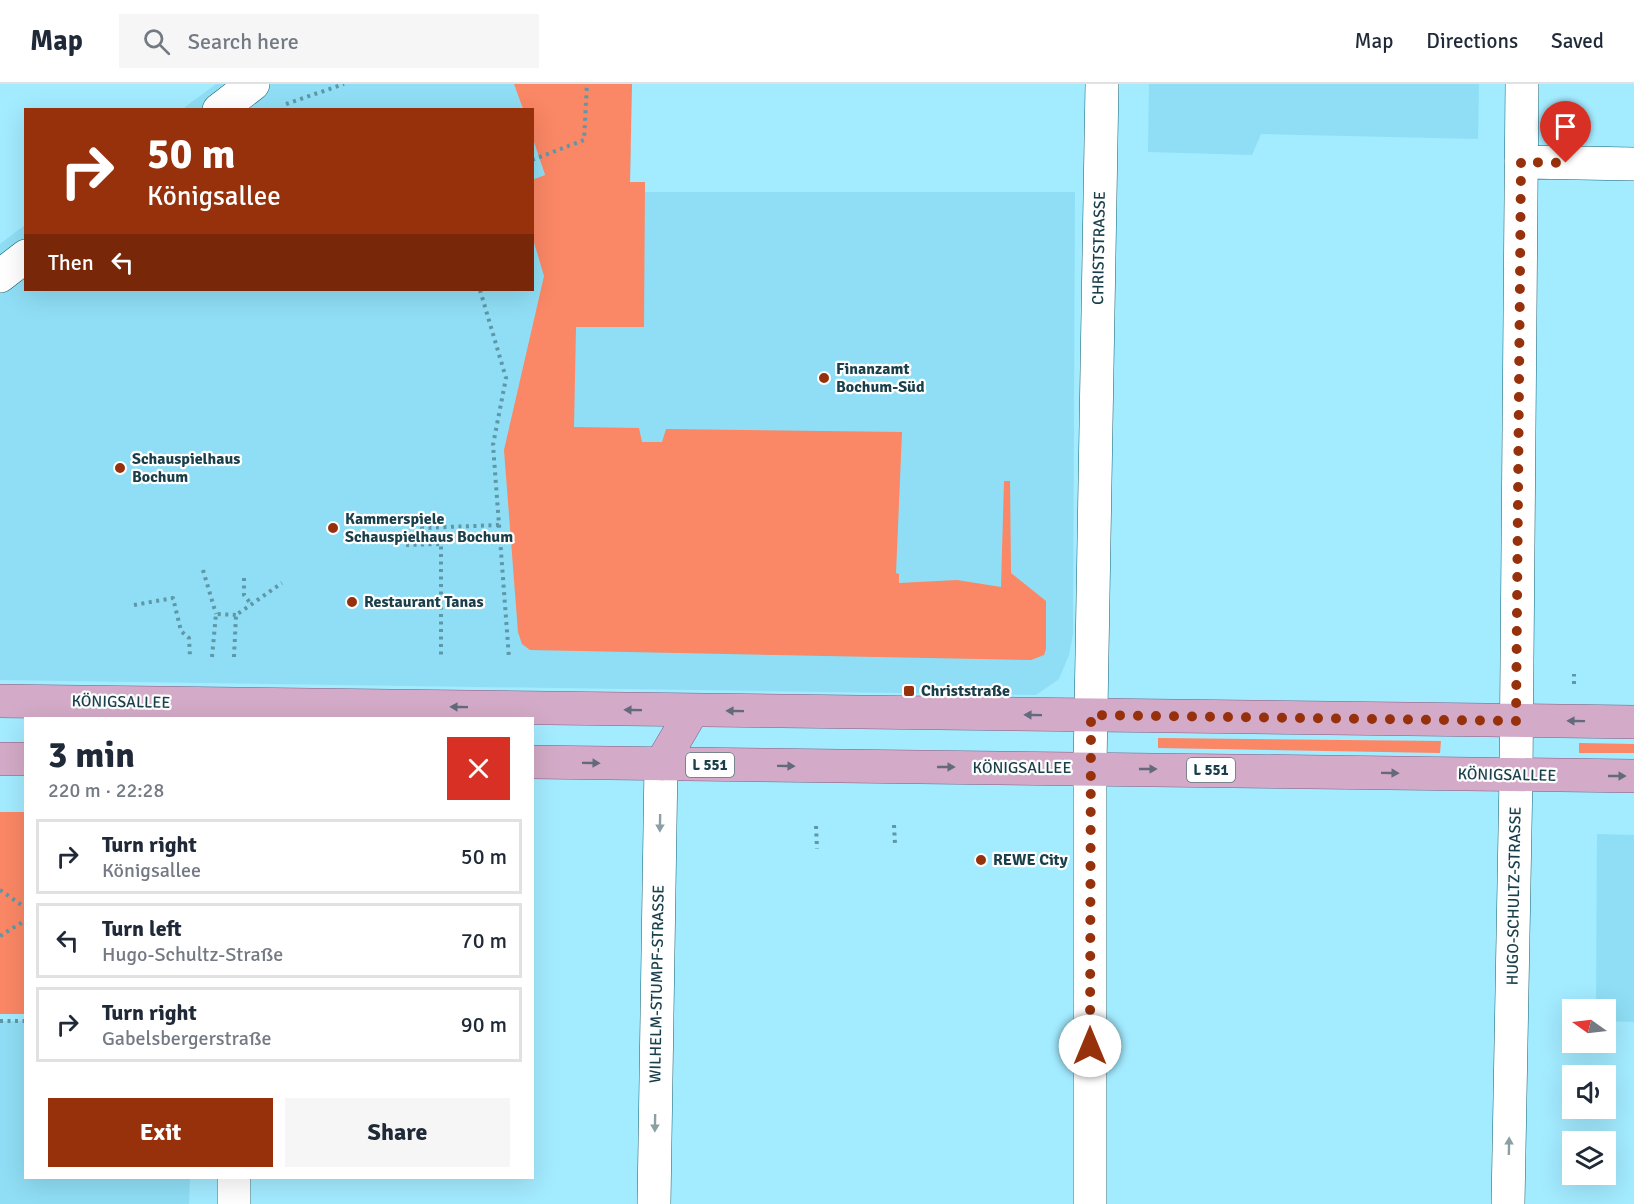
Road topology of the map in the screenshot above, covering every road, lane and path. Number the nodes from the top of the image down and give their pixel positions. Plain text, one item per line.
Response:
1 (253, 84) edge
2 (344, 84) edge
3 (587, 84) edge
4 (1102, 84) edge
5 (1521, 84) edge
6 (281, 106) dead end
7 (222, 108) edge
8 (534, 159) edge
9 (1521, 162) junction
10 (1634, 164) edge
11 (24, 258) edge
12 (0, 276) edge
13 (480, 291) edge
14 (499, 525) junction
15 (423, 544) junction
16 (406, 545) dead end
17 (203, 570) dead end
18 (244, 578) dead end
19 (282, 583) dead end
20 (252, 604) junction
21 (134, 605) dead end
22 (216, 614) junction
23 (236, 615) junction
24 (190, 657) dead end
25 (212, 657) dead end
26 (234, 657) dead end
27 (441, 658) dead end
28 (509, 658) dead end
29 (0, 701) edge
30 (241, 711) edge
31 (692, 711) junction
32 (1091, 715) junction
33 (1516, 721) junction
34 (1634, 722) edge
35 (0, 759) edge
36 (24, 759) edge
37 (534, 762) edge
38 (661, 764) junction
39 (1090, 768) junction
40 (1516, 776) junction
41 (1634, 776) edge
42 (894, 825) dead end
43 (816, 826) dead end
44 (895, 844) dead end
45 (817, 849) dead end
46 (0, 890) edge
47 (24, 907) edge
48 (24, 921) edge
49 (0, 936) edge
50 (0, 1021) edge
51 (24, 1021) edge
52 (234, 1179) edge
53 (234, 1204) edge
54 (654, 1204) edge
55 (1090, 1204) edge
56 (1508, 1204) edge

1 - 7 street
2 - 6 path
3 - 8 path
4 - 32 street, CHRISTSTRASSE
5 - 9 street, HUGO-SCHULTZ-STRASSE
9 - 10 street
9 - 33 street, HUGO-SCHULTZ-STRASSE
11 - 12 street
13 - 14 path
14 - 15 path
14 - 28 path
15 - 16 path
15 - 27 path
17 - 22 path
18 - 20 path
19 - 20 path
20 - 23 path
21 - 24 path
22 - 23 path
22 - 25 path
23 - 26 path
29 - 30 main road, KÖNIGSALLEE
31 -> 30 main road, KÖNIGSALLEE
32 -> 31 main road, KÖNIGSALLEE
31 - 38 main road
32 - 33 main road, KÖNIGSALLEE
32 - 39 street, CHRISTSTRASSE
34 -> 33 main road, KÖNIGSALLEE
33 - 40 street, HUGO-SCHULTZ-STRASSE
35 - 36 main road
37 -> 38 main road, KÖNIGSALLEE / L 551
38 -> 39 main road, KÖNIGSALLEE / L 551
38 -> 54 street, WILHELM-STUMPF-STRASSE
39 -> 40 main road, KÖNIGSALLEE / L 551
39 - 55 street, CHRISTSTRASSE
40 -> 41 main road, KÖNIGSALLEE / L 551
56 -> 40 street, HUGO-SCHULTZ-STRASSE
42 - 44 path
43 - 45 path
46 - 47 path
48 - 49 path
50 - 51 path
52 - 53 street

